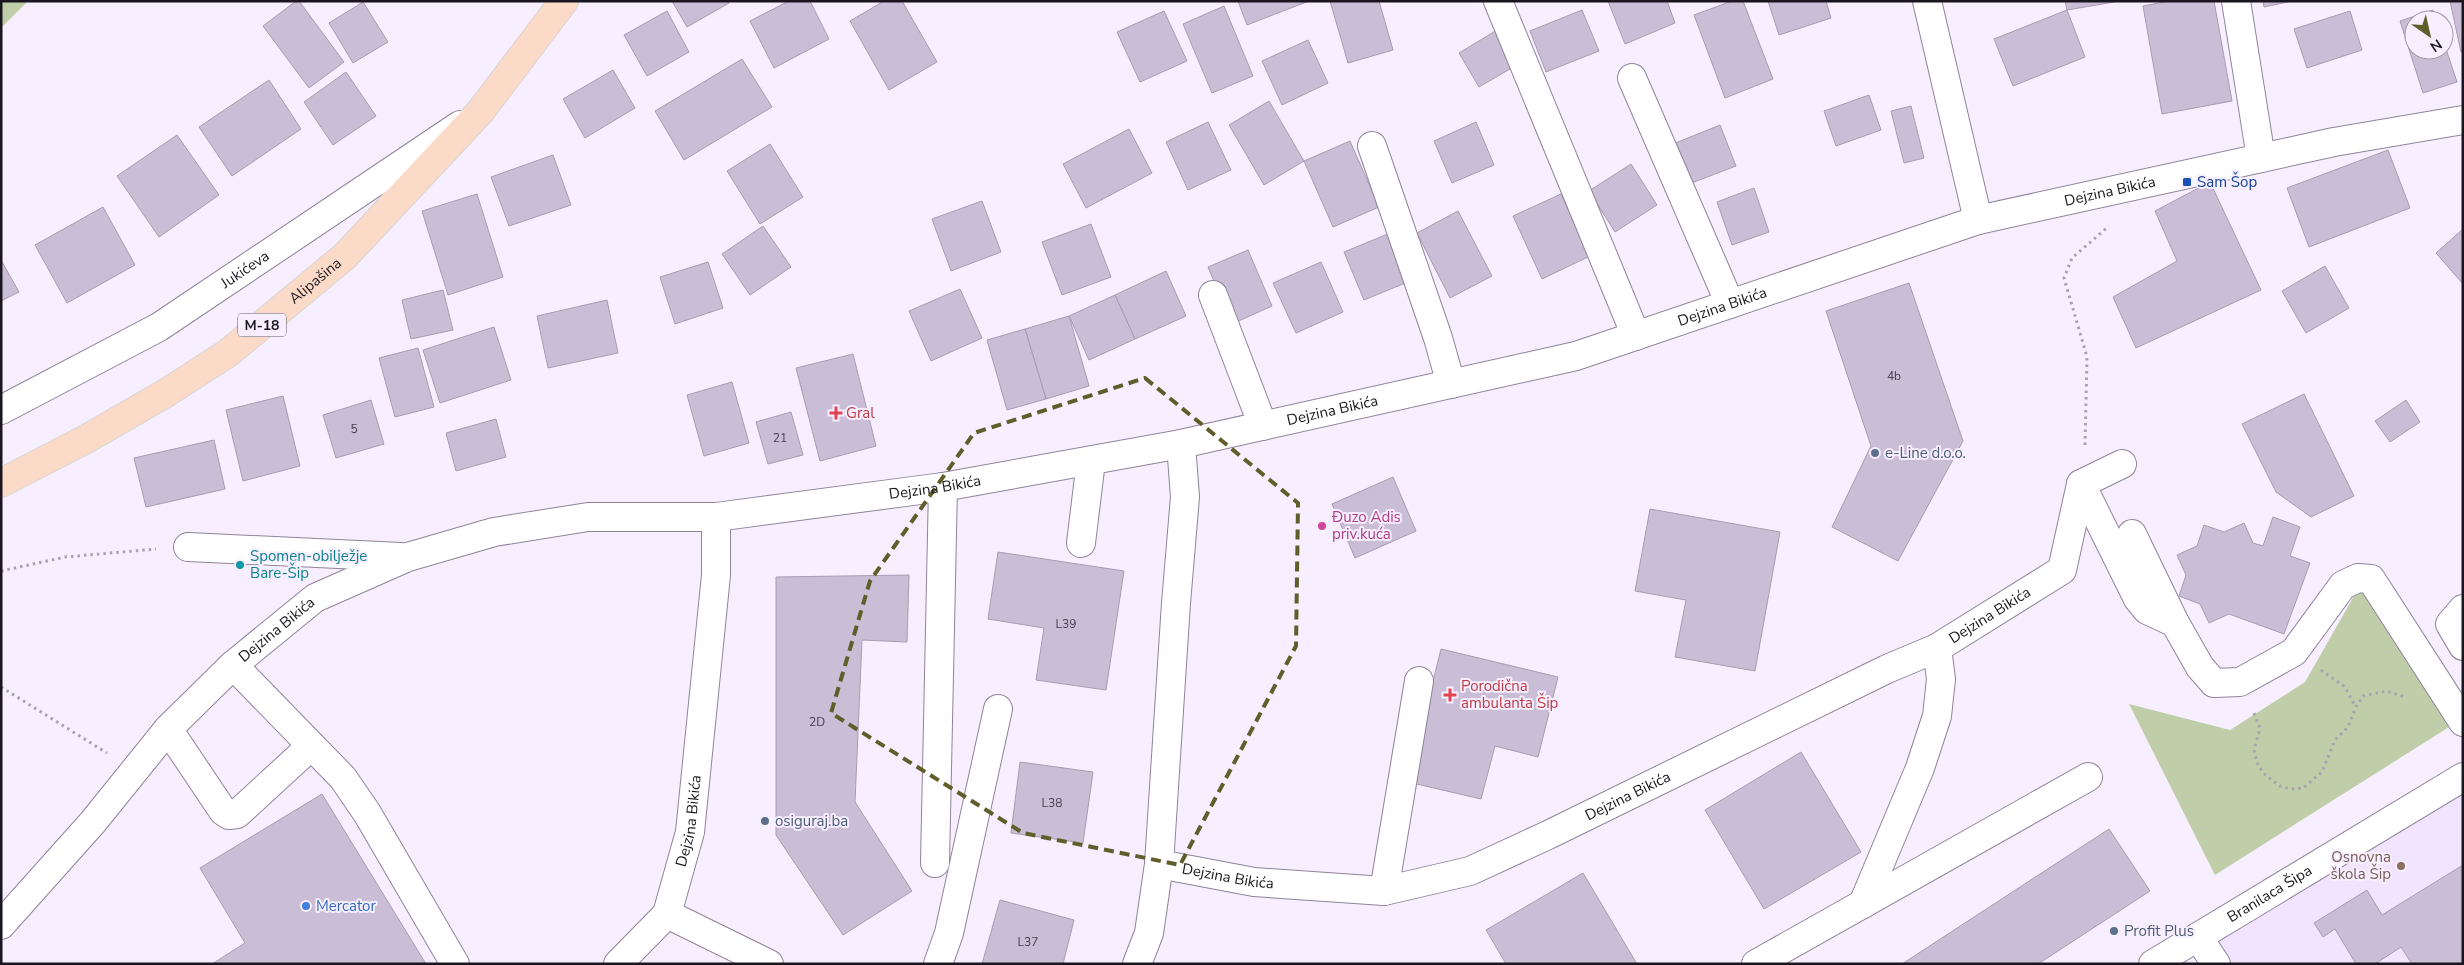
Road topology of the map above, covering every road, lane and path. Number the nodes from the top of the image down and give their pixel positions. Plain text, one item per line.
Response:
1 (564, 1) edge
2 (1498, 1) edge
3 (1927, 1) edge
4 (2236, 1) edge
5 (1632, 78) dead end
6 (480, 112) junction
7 (2463, 120) edge
8 (1372, 146) dead end
9 (2261, 158) junction
10 (1978, 220) junction
11 (2111, 225) dead end
12 (1213, 294) dead end
13 (1730, 304) junction
14 (1636, 336) junction
15 (1451, 384) junction
16 (1, 410) edge
17 (1263, 426) junction
18 (1181, 444) junction
19 (1091, 461) junction
20 (2122, 464) dead end
21 (1, 483) edge
22 (2081, 484) junction
23 (944, 486) junction
24 (716, 517) junction
25 (2132, 534) dead end
26 (1081, 543) dead end
27 (188, 547) joint
28 (408, 557) junction
29 (1, 571) edge
30 (2463, 610) edge
31 (2176, 623) junction
32 (2463, 646) edge
33 (1937, 648) junction
34 (2294, 652) junction
35 (233, 665) junction
36 (1419, 681) dead end
37 (2240, 682) junction
38 (1, 687) edge
39 (2356, 707) junction
40 (998, 709) dead end
41 (2460, 718) edge
42 (168, 729) junction
43 (311, 746) junction
44 (136, 770) junction
45 (2088, 777) dead end
46 (2463, 777) edge
47 (935, 863) dead end
48 (1158, 864) junction
49 (1384, 891) junction
50 (1863, 904) junction
51 (667, 914) junction
52 (1, 925) edge
53 (2198, 937) junction
54 (455, 964) edge
55 (618, 964) edge
56 (769, 964) edge
57 (938, 964) edge
58 (1137, 964) edge
59 (1756, 964) edge
60 (2153, 964) edge
61 (2216, 964) edge

1 - 6 main road, Alipašina / M-18
2 - 14 street
3 - 10 street
4 - 9 street
5 - 13 street
6 - 16 street, Jukićeva
6 - 21 main road, Alipašina / M-18
7 - 9 street, Dejzina Bikića
8 - 15 street
9 - 10 street, Dejzina Bikića
10 - 13 street, Dejzina Bikića
11 - 22 path
12 - 17 street
13 - 14 street, Dejzina Bikića
14 - 15 street, Dejzina Bikića
15 - 17 street, Dejzina Bikića
17 - 18 street, Dejzina Bikića
18 - 19 street, Dejzina Bikića
18 - 48 street
19 - 23 street, Dejzina Bikića
19 - 26 street
20 - 22 street
22 - 31 street
22 - 33 street, Dejzina Bikića
23 - 24 street, Dejzina Bikića
23 - 47 street
24 - 28 street, Dejzina Bikića
24 - 51 street, Dejzina Bikića
25 - 31 street
27 - 28 street
27 - 29 path
28 - 35 street, Dejzina Bikića
30 - 32 street
31 - 37 street
33 - 49 street, Dejzina Bikića
33 - 50 street
34 - 37 street
34 - 39 path
34 - 41 street
35 - 42 street, Dejzina Bikića
35 - 43 street
36 - 49 street
37 - 39 path
38 - 44 path
39 - 41 path
40 - 57 street
42 - 43 street
42 - 44 street, Dejzina Bikića
43 - 54 street
44 - 52 street, Dejzina Bikića
45 - 50 street
46 - 53 street, Branilaca Šipa
48 - 49 street, Dejzina Bikića
48 - 58 street
50 - 59 street
51 - 55 street, Dejzina Bikića
51 - 56 street
53 - 60 street, Branilaca Šipa
53 - 61 street

